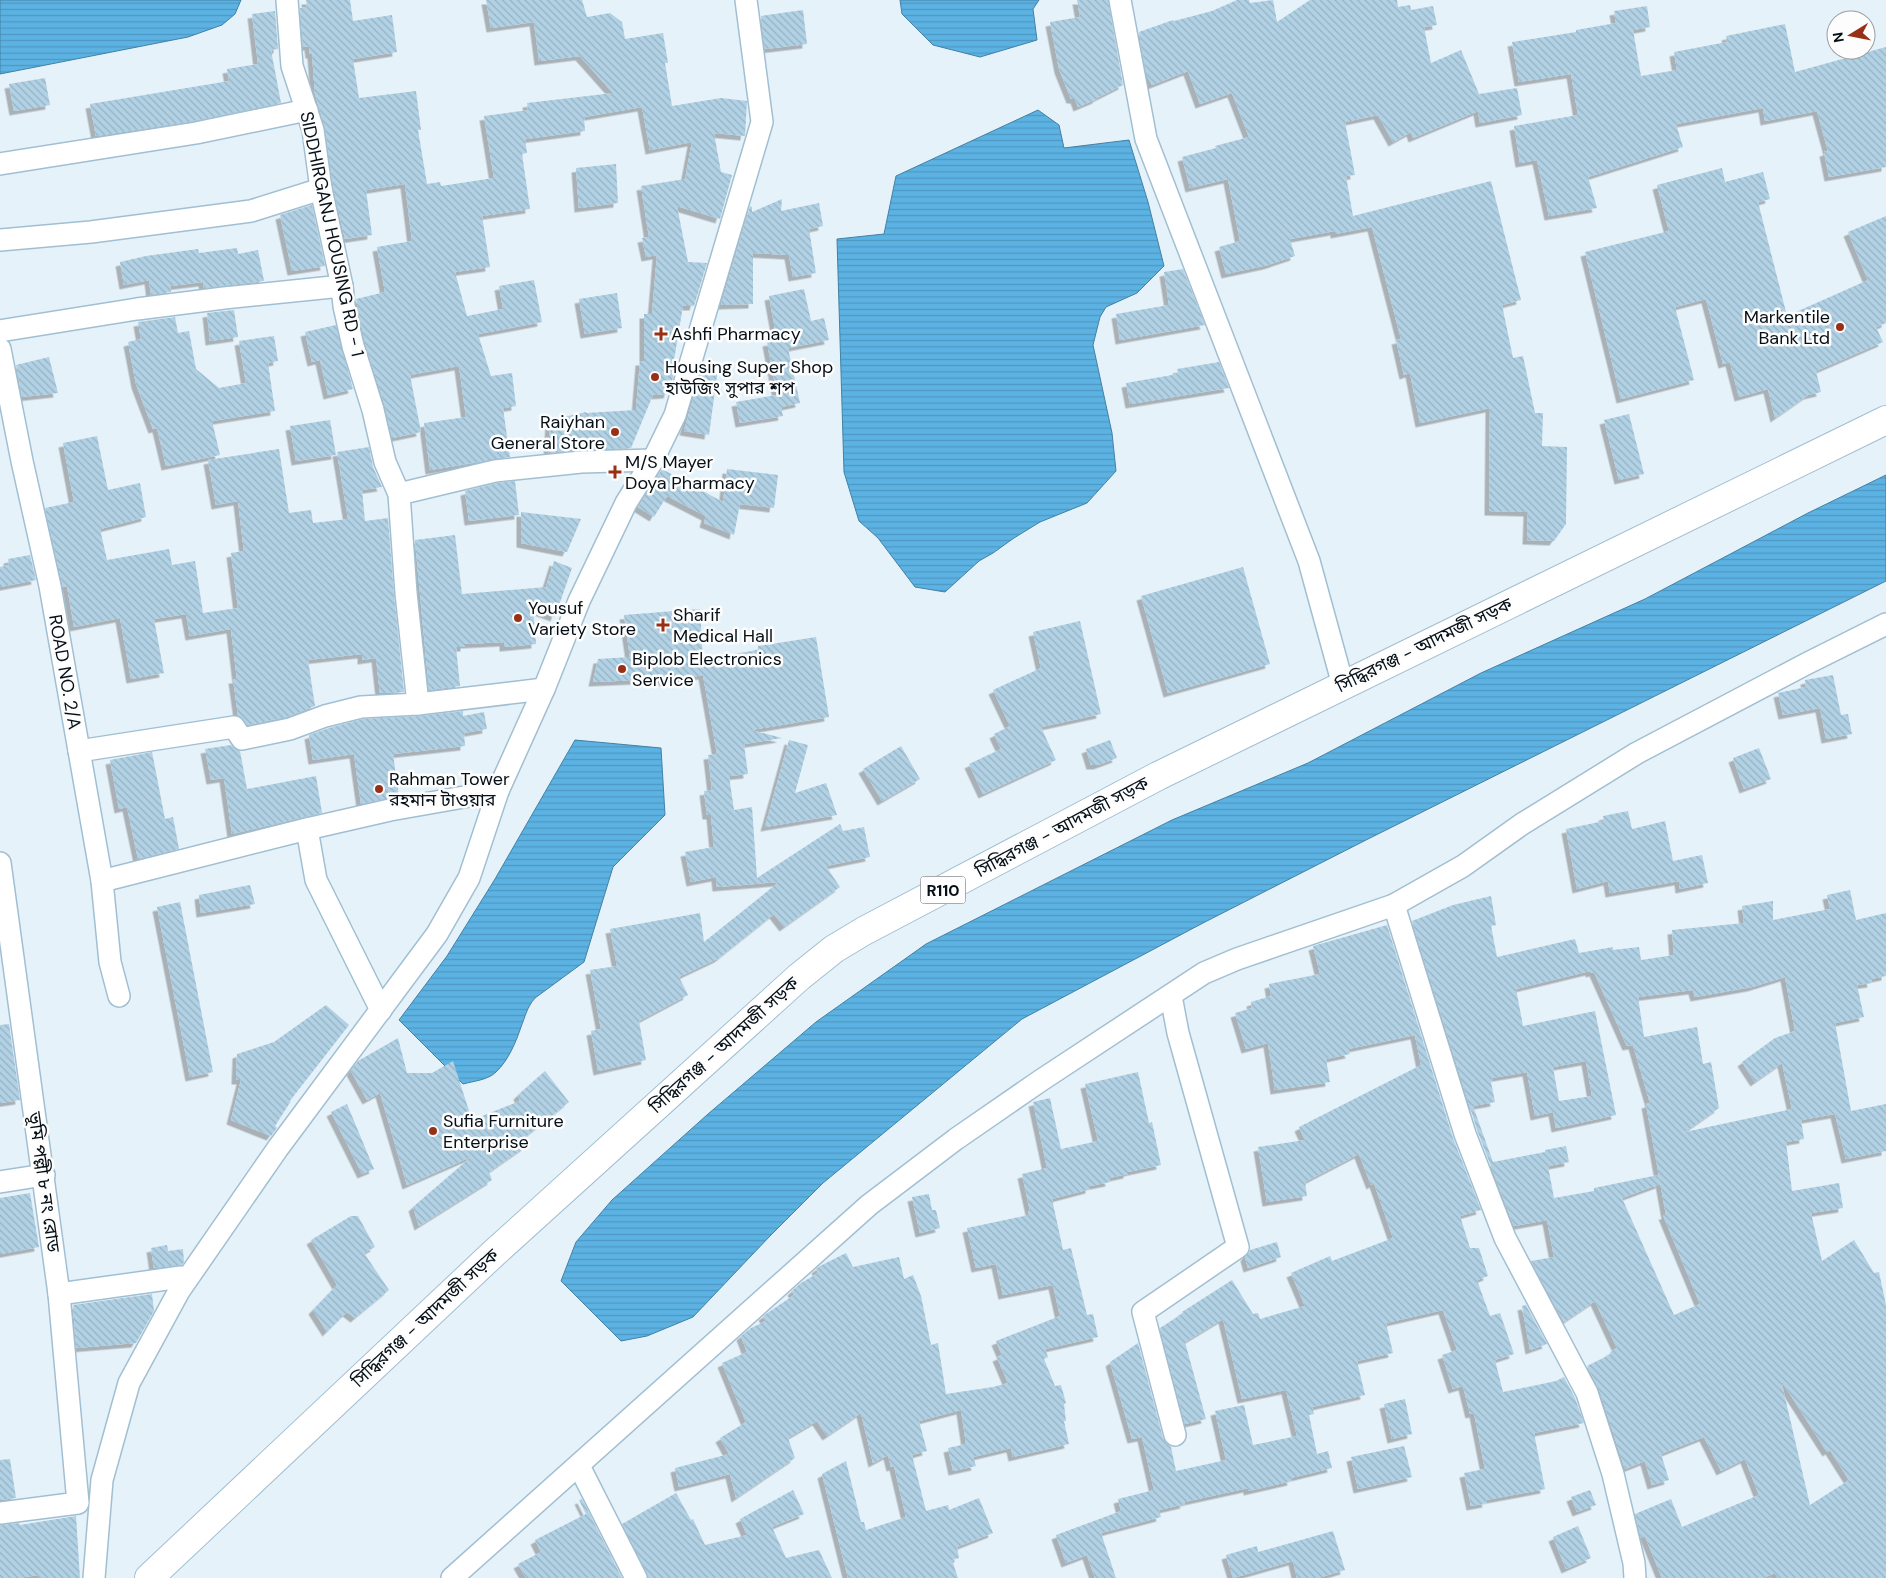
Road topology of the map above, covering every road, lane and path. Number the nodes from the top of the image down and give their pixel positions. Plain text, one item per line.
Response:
1 (287, 0) edge
2 (746, 0) edge
3 (1120, 0) edge
4 (307, 110) junction
5 (0, 164) edge
6 (321, 189) junction
7 (0, 240) edge
8 (342, 286) junction
9 (0, 331) edge
10 (0, 349) edge
11 (1886, 420) edge
12 (653, 460) junction
13 (398, 494) junction
14 (1886, 624) edge
15 (1343, 685) junction
16 (544, 689) junction
17 (418, 704) junction
18 (79, 751) junction
19 (498, 791) junction
20 (308, 829) junction
21 (0, 863) edge
22 (102, 881) junction
23 (1394, 905) junction
24 (119, 996) dead end
25 (1171, 996) junction
26 (381, 1010) junction
27 (44, 1175) junction
28 (0, 1182) edge
29 (181, 1277) dead end
30 (59, 1294) junction
31 (1175, 1435) dead end
32 (579, 1466) junction
33 (0, 1513) edge
34 (94, 1578) edge
35 (149, 1578) edge
36 (452, 1578) edge
37 (636, 1578) edge
38 (1635, 1578) edge

1 - 4 street, SIDDHIRGANJ HOUSING RD - 1
2 - 12 street
3 - 15 street
4 - 5 street
4 - 6 street, SIDDHIRGANJ HOUSING RD - 1
6 - 7 street
6 - 8 street, SIDDHIRGANJ HOUSING RD - 1
8 - 9 street
8 - 13 street, SIDDHIRGANJ HOUSING RD - 1
10 - 18 street, ROAD NO. 2/A
11 - 15 main road, সিদ্ধিরগঞ্জ - আদমজী সড়ক / R110
12 - 13 street
12 - 16 street
13 - 17 street, SIDDHIRGANJ HOUSING RD - 1
14 - 23 street
15 - 35 main road, সিদ্ধিরগঞ্জ - আদমজী সড়ক / R110
16 - 17 street
16 - 19 street
17 - 18 street
18 - 22 street, ROAD NO. 2/A
19 - 20 street
19 - 26 street
20 - 22 street
20 - 26 street
21 - 27 street, ভূমি পল্লী ৮ নং রোড
22 - 24 street, ROAD NO. 2/A
23 - 25 street
23 - 38 street
25 - 31 street
25 - 32 street
26 - 34 street
27 - 28 street
27 - 30 street, ভূমি পল্লী ৮ নং রোড
29 - 30 street
30 - 33 street, ভূমি পল্লী ৮ নং রোড
32 - 36 street
32 - 37 street

